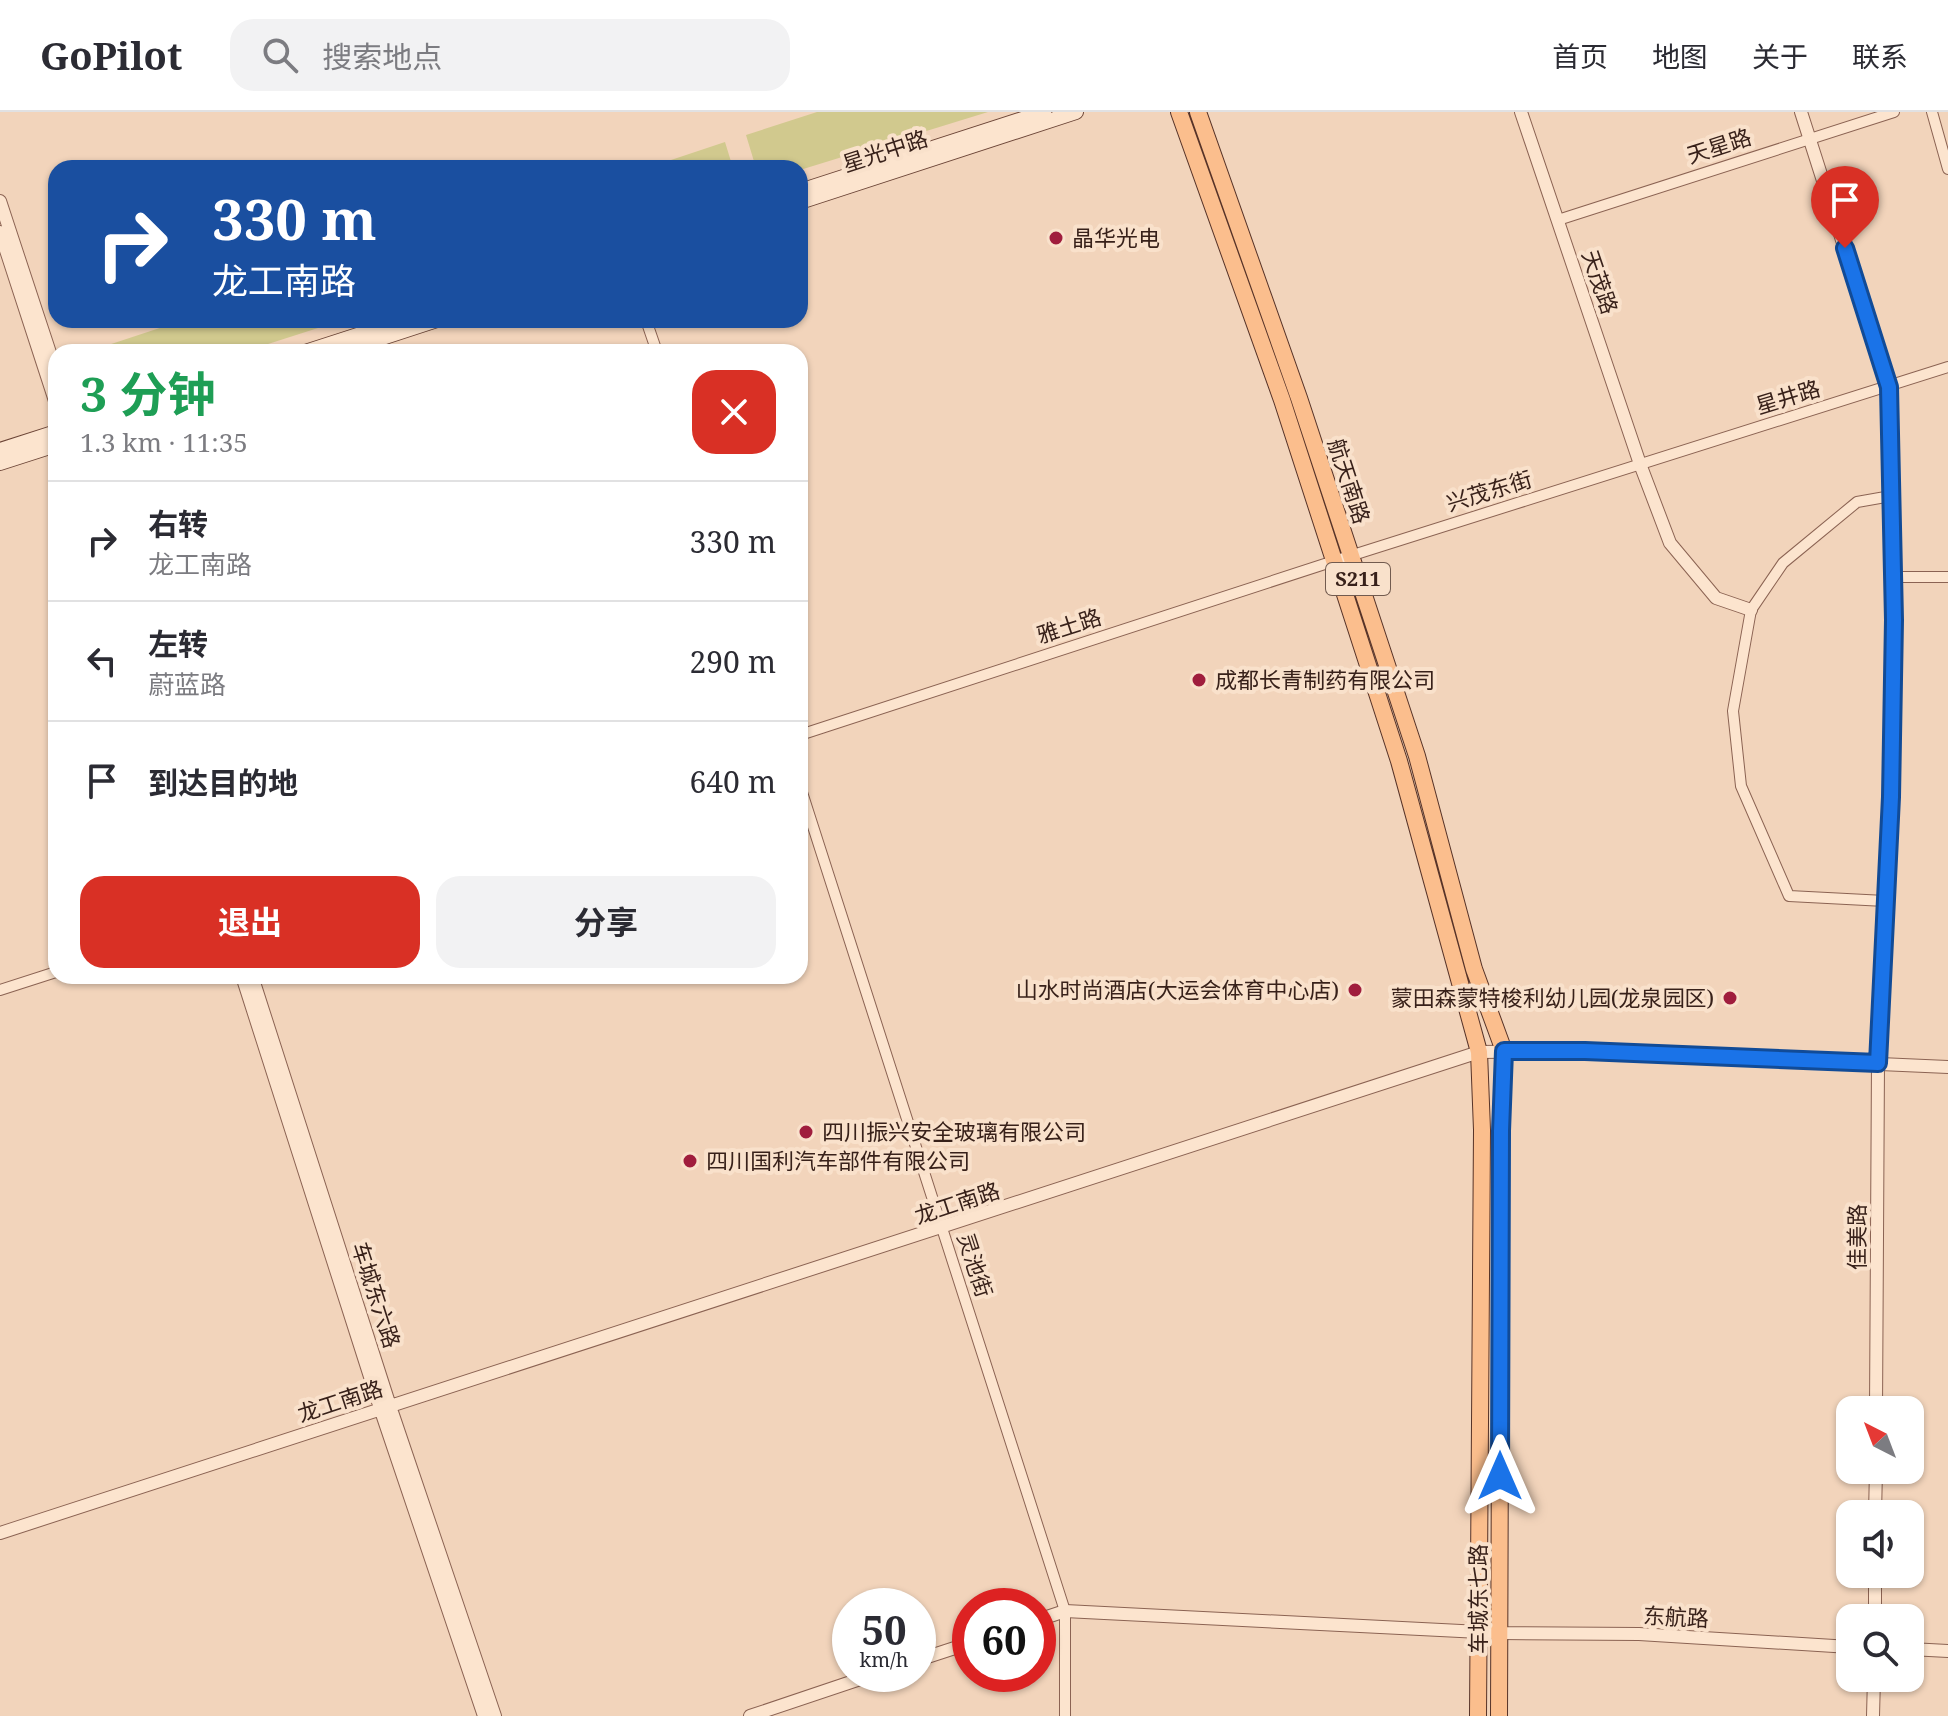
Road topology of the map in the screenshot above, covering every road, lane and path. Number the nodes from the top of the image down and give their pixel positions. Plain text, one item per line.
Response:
1 (1044, 112) edge
2 (1076, 112) edge
3 (1179, 112) edge
4 (1198, 112) edge
5 (1521, 112) edge
6 (1801, 112) edge
7 (1894, 112) edge
8 (1932, 112) edge
9 (1809, 137) junction
10 (1948, 169) edge
11 (808, 188) edge
12 (808, 199) edge
13 (0, 201) edge
14 (1558, 220) junction
15 (0, 232) edge
16 (379, 328) edge
17 (412, 328) edge
18 (330, 344) edge
19 (364, 344) edge
20 (48, 347) edge
21 (1948, 367) edge
22 (48, 379) edge
23 (1889, 387) junction
24 (48, 435) edge
25 (48, 448) edge
26 (0, 450) edge
27 (0, 463) edge
28 (1640, 464) junction
29 (1891, 496) junction
30 (1342, 558) junction
31 (1893, 577) junction
32 (1948, 577) edge
33 (1751, 610) junction
34 (808, 732) edge
35 (808, 811) edge
36 (1885, 901) junction
37 (48, 975) edge
38 (245, 984) edge
39 (254, 984) edge
40 (0, 990) edge
41 (1504, 1051) junction
42 (1479, 1052) junction
43 (1878, 1063) junction
44 (1948, 1067) edge
45 (942, 1229) junction
46 (1876, 1396) edge
47 (385, 1407) junction
48 (0, 1533) edge
49 (1065, 1611) junction
50 (1056, 1614) edge
51 (1478, 1631) junction
52 (1500, 1633) junction
53 (1836, 1646) edge
54 (1924, 1650) edge
55 (1948, 1651) edge
56 (832, 1688) edge
57 (1874, 1692) edge
58 (484, 1716) edge
59 (495, 1716) edge
60 (750, 1716) edge
61 (1065, 1716) edge
62 (1478, 1716) edge
63 (1499, 1716) edge
64 (1873, 1716) edge

1 - 11 main road, 星光中路
2 - 12 main road, 星光中路
3 - 30 main road, 航天南路 / S211
4 - 30 main road, 航天南路 / S211
5 - 14 street, 天茂路
6 - 9 street, 佳美路
7 - 9 street, 天星路
8 - 10 street
9 - 14 street, 天星路
9 - 23 street, 佳美路
13 - 20 street
14 - 28 street, 天茂路
15 - 22 street
16 - 18 main road
17 - 19 main road
21 - 23 street, 星井路
23 - 28 street, 星井路
23 - 29 street, 佳美路
24 - 26 main road
25 - 27 main road
28 - 30 street, 兴茂东街
28 - 33 street, 天茂路
29 - 31 street, 佳美路
29 - 33 street
30 - 34 street, 雅土路
30 - 41 main road, 航天南路 / S211
30 - 42 main road, 航天南路 / S211
31 - 32 street
31 - 36 street, 佳美路
33 - 36 street
35 - 45 street, 灵池街
36 - 43 street, 佳美路
37 - 40 street
38 - 47 street, 车城东六路
39 - 47 street, 车城东六路
41 - 42 street, 龙工南路
41 - 43 street, 龙工南路
41 - 52 main road, 车城东七路
42 - 45 street, 龙工南路
42 - 51 main road, 车城东七路
43 - 44 street, 龙工南路
43 - 46 street, 佳美路
45 - 47 street, 龙工南路
45 - 49 street, 灵池街
47 - 48 street, 龙工南路
47 - 58 street, 车城东六路
47 - 59 street, 车城东六路
49 - 50 street
49 - 51 street, 东航路
49 - 61 street, 灵池街
51 - 52 street, 东航路
51 - 62 main road, 车城东七路
52 - 53 street, 东航路
52 - 63 main road, 车城东七路
54 - 55 street
56 - 60 street
57 - 64 street

